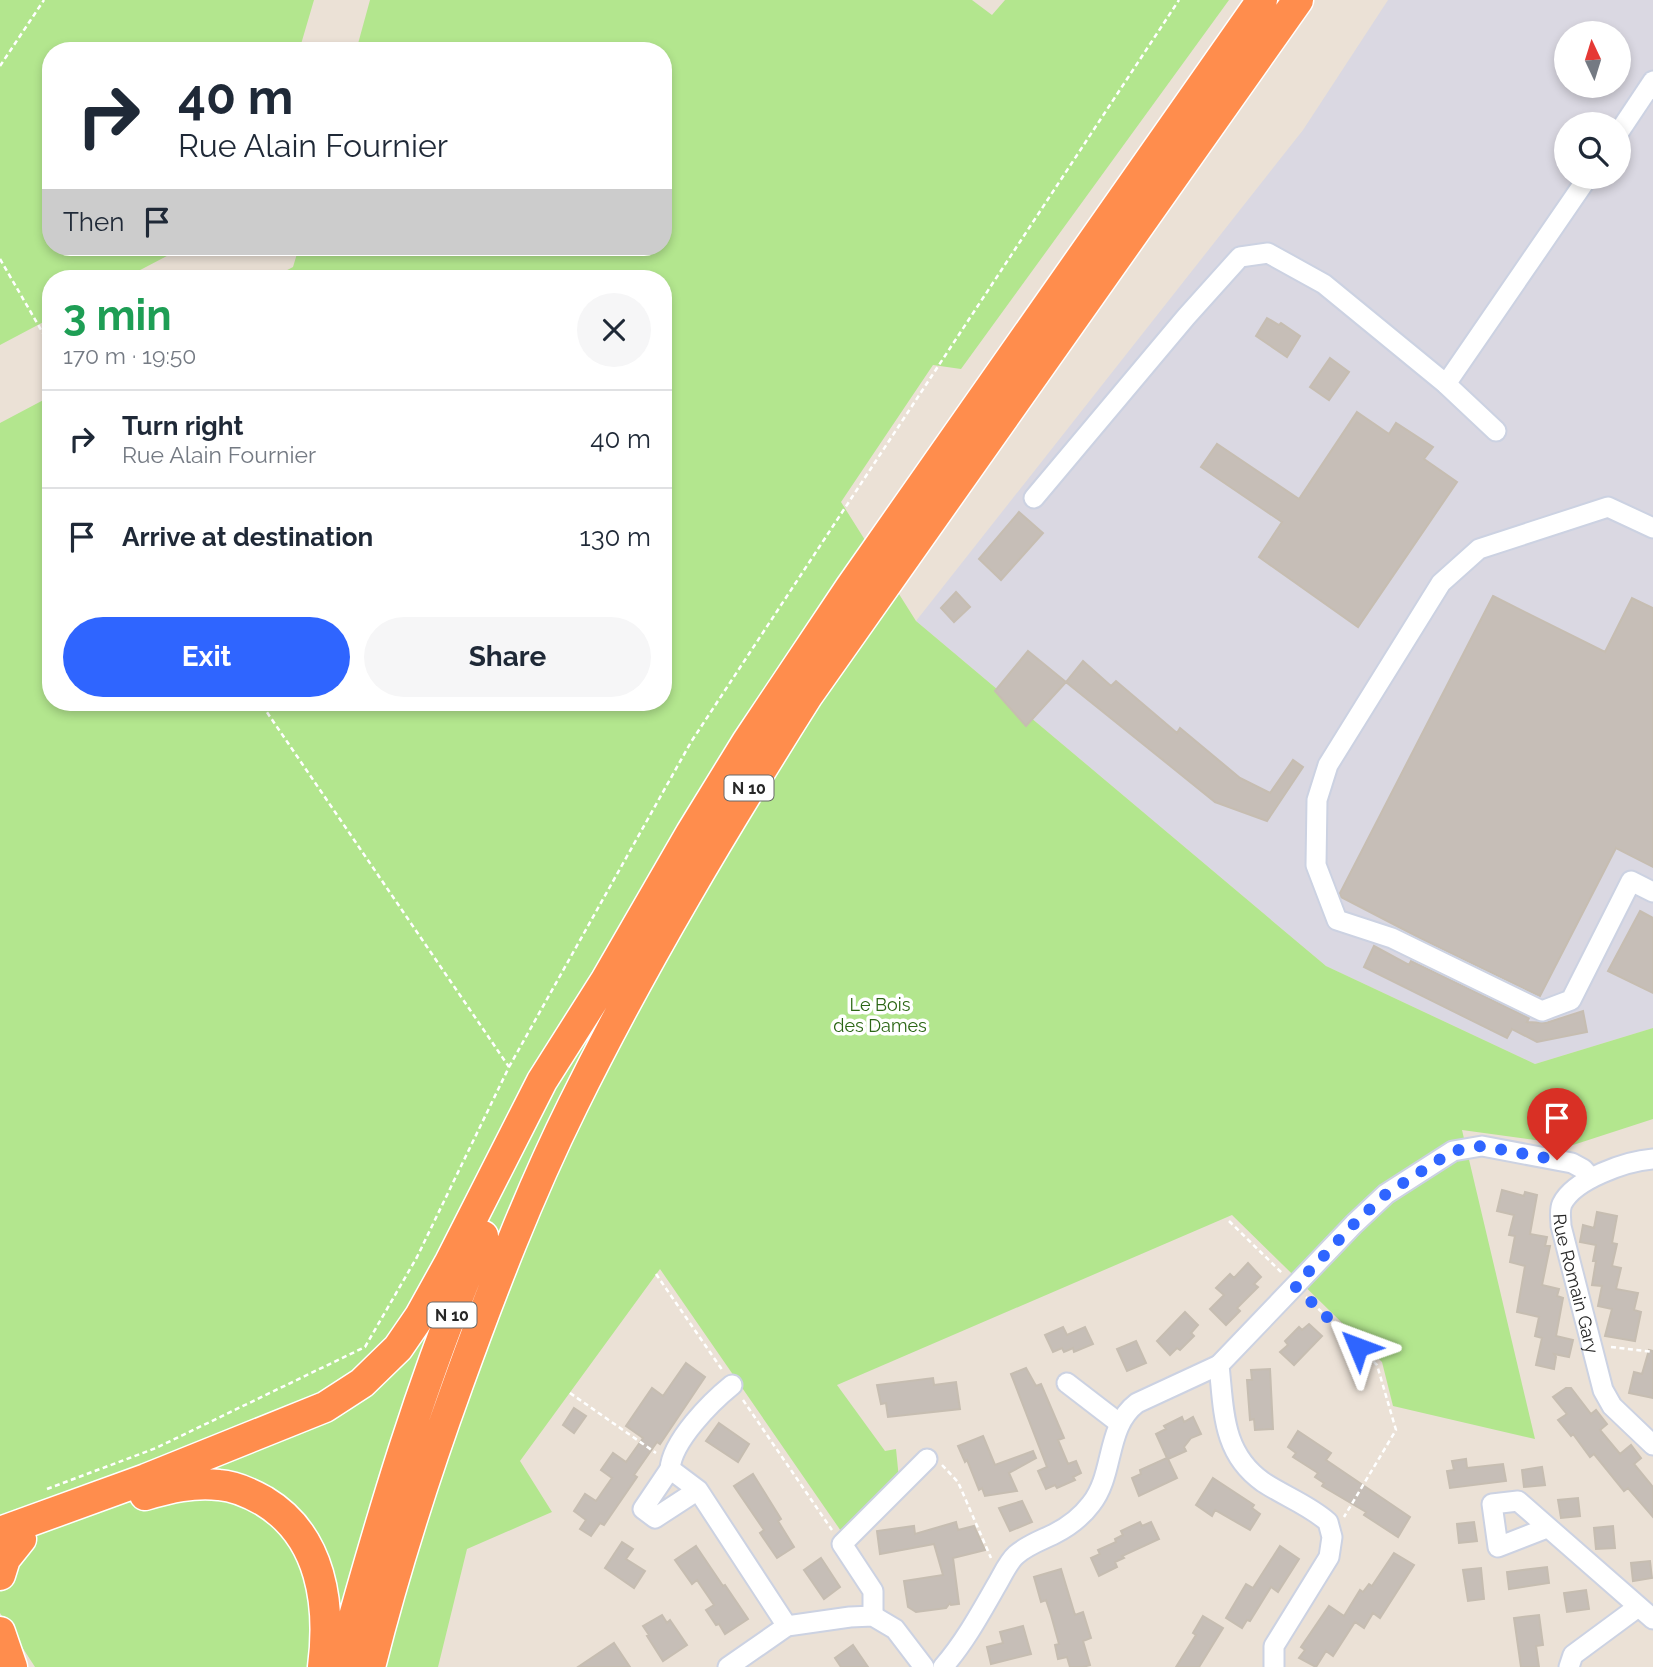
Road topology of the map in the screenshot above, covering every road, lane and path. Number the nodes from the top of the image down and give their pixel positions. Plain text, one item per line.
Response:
1 (44, 0) edge
2 (1179, 0) edge
3 (1262, 0) edge
4 (1298, 0) edge
5 (0, 66) edge
6 (1653, 82) edge
7 (1631, 114) edge
8 (1580, 189) edge
9 (0, 259) edge
10 (42, 331) edge
11 (1446, 384) junction
12 (1496, 431) dead end
13 (1034, 498) dead end
14 (1653, 528) edge
15 (266, 711) edge
16 (1653, 892) edge
17 (606, 979) junction
18 (509, 1067) junction
19 (1653, 1158) edge
20 (1591, 1178) junction
21 (1229, 1222) dead end
22 (656, 1273) dead end
23 (1295, 1286) junction
24 (484, 1310) junction
25 (1591, 1344) junction
26 (1653, 1352) edge
27 (1219, 1365) junction
28 (1067, 1383) dead end
29 (732, 1385) junction
30 (569, 1393) dead end
31 (1119, 1423) junction
32 (1653, 1445) edge
33 (927, 1459) joint
34 (670, 1466) junction
35 (698, 1490) junction
36 (39, 1492) dead end
37 (1547, 1528) dead end
38 (1332, 1537) junction
39 (7, 1539) edge
40 (842, 1544) junction
41 (0, 1575) edge
42 (1000, 1580) junction
43 (1645, 1613) edge
44 (873, 1616) junction
45 (787, 1626) junction
46 (0, 1632) edge
47 (0, 1653) edge
48 (1271, 1666) edge
49 (10, 1667) edge
50 (323, 1667) edge
51 (340, 1667) edge
52 (370, 1667) edge
53 (384, 1667) edge
54 (728, 1667) edge
55 (924, 1667) edge
56 (943, 1667) edge
57 (1569, 1667) edge

1 - 5 path
2 - 18 path
3 - 17 highway, N 10
4 - 24 highway, N 10
6 - 7 street
8 - 11 street
9 - 10 path
11 - 12 street
11 - 13 street
14 - 16 street
15 - 18 path
17 - 39 highway
17 - 51 highway, N 10
18 - 36 path
19 - 20 street, Rue Romain Gary
20 - 23 street
20 - 25 street, Rue Romain Gary
21 - 23 path
22 - 29 path
23 - 27 street
23 - 38 path
24 - 52 highway, N 10
24 - 53 highway
25 - 26 path
25 - 32 street, Rue Romain Gary
27 - 31 street
27 - 38 street
28 - 31 street
29 - 34 street
29 - 40 path
30 - 34 path
31 - 42 street
33 - 40 street
33 - 42 path
34 - 35 street
34 - 35 street
35 - 45 street
37 - 43 street
38 - 48 street
39 - 41 highway
39 - 50 highway
40 - 44 street
42 - 56 street
43 - 57 street
44 - 45 street
44 - 55 street
45 - 54 street
46 - 49 highway
47 - 49 street

